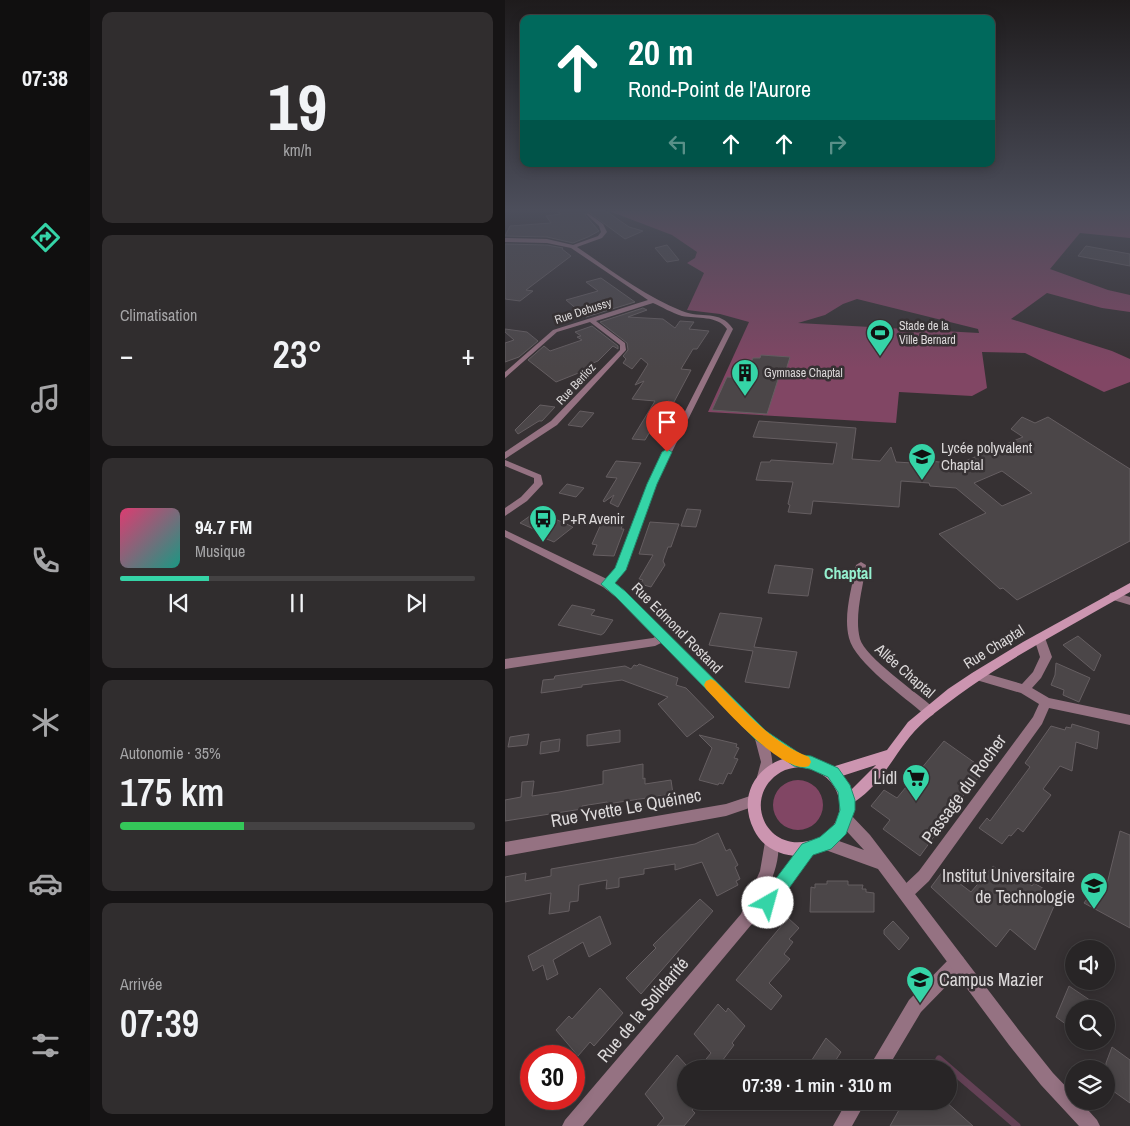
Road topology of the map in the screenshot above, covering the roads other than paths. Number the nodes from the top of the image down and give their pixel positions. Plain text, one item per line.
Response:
1 (598, 264) edge
2 (653, 301) junction
3 (591, 320) junction
4 (505, 376) edge
5 (505, 456) edge
6 (505, 463) edge
7 (505, 513) edge
8 (505, 533) edge
9 (861, 565) dead end
10 (607, 584) junction
11 (1130, 587) edge
12 (1114, 596) junction
13 (1130, 601) edge
14 (663, 637) junction
15 (1040, 638) junction
16 (505, 664) edge
17 (977, 676) junction
18 (1024, 689) junction
19 (1046, 702) junction
20 (929, 711) junction
21 (1130, 720) edge
22 (761, 736) junction
23 (890, 755) junction
24 (799, 761) junction
25 (833, 773) junction
26 (764, 778) junction
27 (847, 800) junction
28 (753, 801) junction
29 (845, 819) junction
30 (771, 841) junction
31 (825, 843) junction
32 (505, 849) edge
33 (808, 850) junction
34 (883, 864) junction
35 (906, 893) junction
36 (746, 920) junction
37 (957, 963) junction
38 (882, 1060) edge
39 (852, 1110) edge
40 (571, 1126) edge
41 (842, 1126) edge
42 (1091, 1126) edge

1 - 2 street
2 - 3 street, Rue Debussy
2 - 10 street
3 - 4 street, Rue Debussy
3 - 5 street, Rue Berlioz
6 - 7 street
8 - 10 street, Rue Edmond Rostand
9 - 20 street, Allée Chaptal
10 - 14 street, Rue Edmond Rostand
11 - 12 main road, Rue Chaptal
12 - 13 street
12 - 15 main road, Rue Chaptal
14 - 16 street
14 - 22 street, Rue Edmond Rostand
15 - 17 main road, Rue Chaptal
15 - 18 street
17 - 18 street
17 - 20 main road, Rue Chaptal
18 - 19 street
19 - 21 street
19 - 35 street, Passage du Rocher
20 - 23 main road, Rue Chaptal
22 - 24 street, Rue Edmond Rostand
22 - 26 street
23 - 25 main road
23 - 27 main road, Rue Chaptal
24 - 25 main road
24 - 26 main road
25 - 27 main road
26 - 28 main road
27 - 29 main road
28 - 30 main road
28 - 32 street, Rue Yvette Le Quéinec
29 - 31 main road
29 - 34 street
30 - 33 main road
30 - 36 street, Rue de la Solidarité
31 - 33 main road
31 - 34 street
33 - 36 street, Rue de la Solidarité
34 - 35 street
35 - 37 street
36 - 40 street, Rue de la Solidarité
37 - 38 street
37 - 42 street
39 - 41 street

